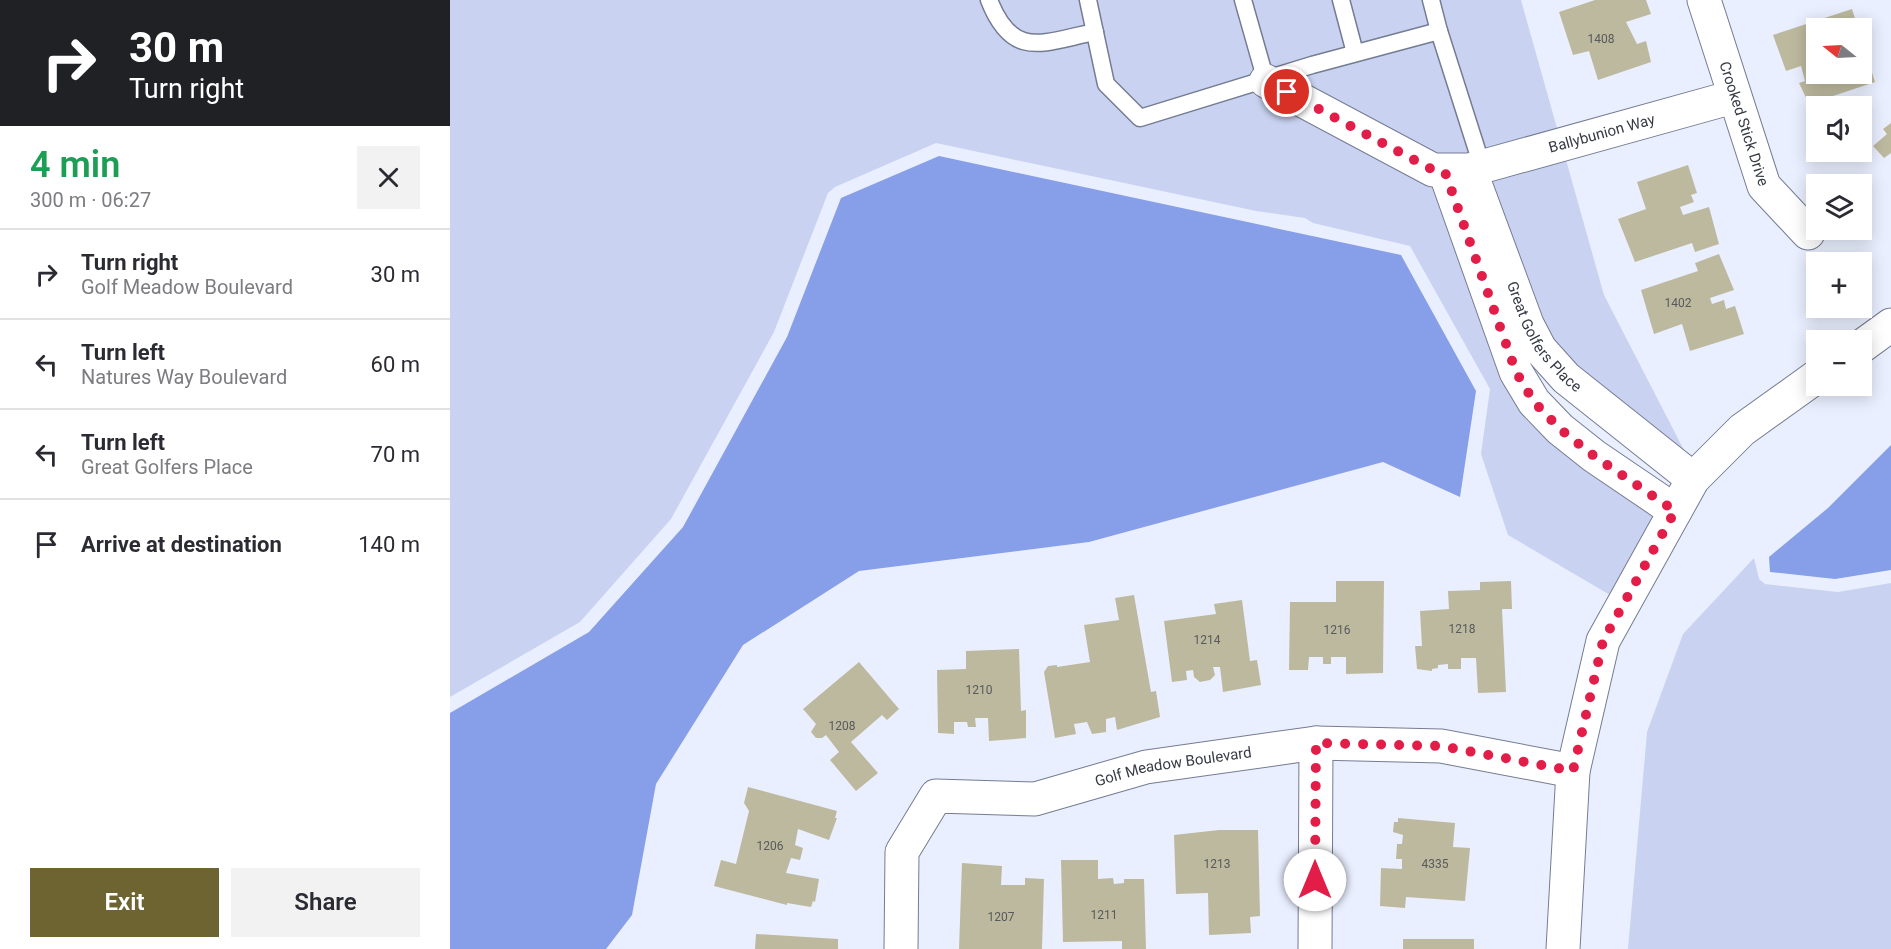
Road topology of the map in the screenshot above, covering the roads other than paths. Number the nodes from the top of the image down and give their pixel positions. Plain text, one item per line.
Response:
1 (989, 0) edge
2 (1088, 0) edge
3 (1243, 0) edge
4 (1341, 0) edge
5 (1431, 0) edge
6 (1704, 0) edge
7 (1438, 31) junction
8 (1095, 32) junction
9 (1355, 53) junction
10 (1266, 81) junction
11 (1733, 97) junction
12 (1466, 170) junction
13 (1806, 231) edge
14 (1891, 325) edge
15 (1872, 339) edge
16 (1806, 385) edge
17 (1619, 420) junction
18 (1594, 456) junction
19 (1693, 480) junction
20 (1675, 511) junction
21 (1316, 743) junction
22 (1573, 771) junction
23 (901, 949) edge
24 (1315, 949) edge
25 (1563, 949) edge

1 - 8 lane
2 - 8 lane
3 - 10 lane
4 - 9 lane
5 - 7 lane
6 - 11 street, Crooked Stick Drive
7 - 9 lane
7 - 12 lane
8 - 10 lane
9 - 10 lane
10 - 12 street
11 - 12 street, Ballybunion Way
11 - 13 street, Crooked Stick Drive
12 - 17 street, Great Golfers Place
12 - 18 street, Great Golfers Place
14 - 15 street
16 - 19 street
17 - 18 street
17 - 19 street, Great Golfers Place
18 - 20 street, Great Golfers Place
19 - 20 street
20 - 22 street
21 - 22 street, Golf Meadow Boulevard
21 - 23 street, Golf Meadow Boulevard
21 - 24 street
22 - 25 street

